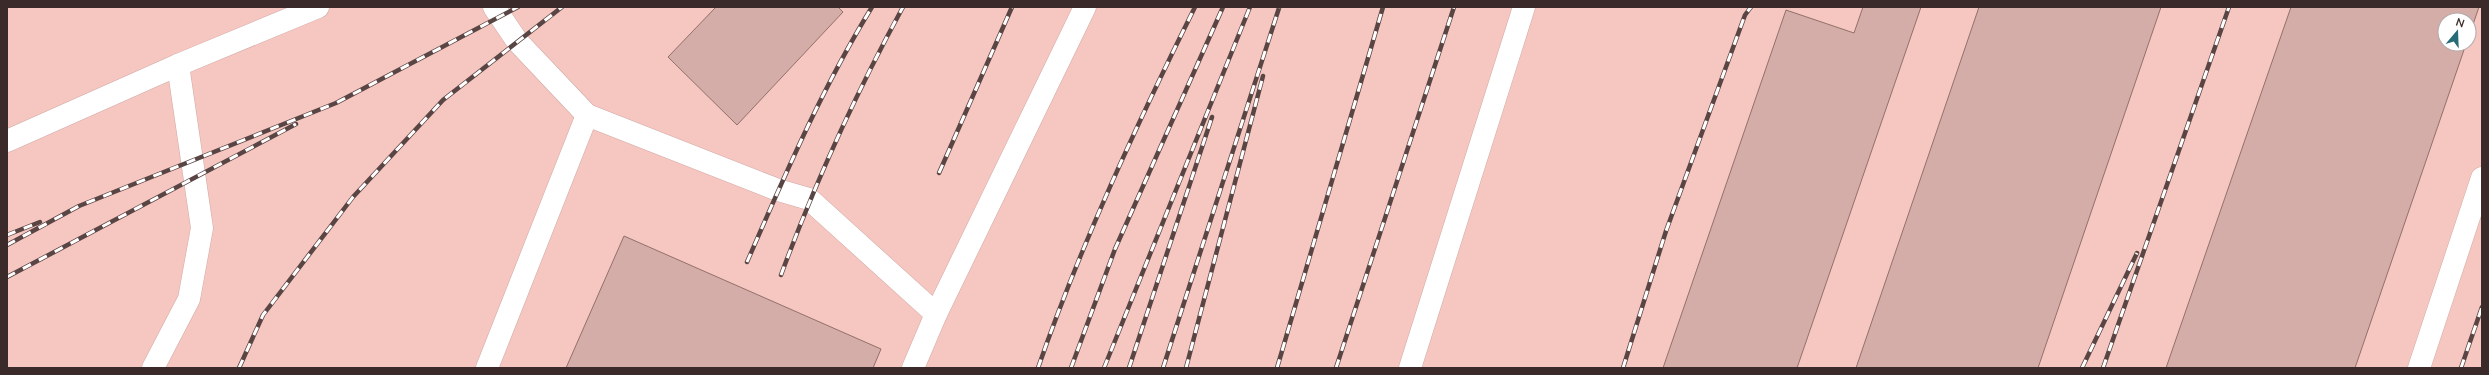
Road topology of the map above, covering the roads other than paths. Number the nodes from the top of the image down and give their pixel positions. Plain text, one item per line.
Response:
1 (318, 7) edge
2 (494, 7) edge
3 (1085, 7) edge
4 (1524, 7) edge
5 (178, 65) junction
6 (587, 115) junction
7 (7, 141) edge
8 (2482, 178) edge
9 (936, 314) junction
10 (153, 368) edge
11 (487, 368) edge
12 (913, 368) edge
13 (1410, 368) edge
14 (2419, 368) edge

1 - 5 lane
2 - 6 lane
3 - 9 lane
4 - 13 lane
5 - 7 lane
5 - 10 lane
6 - 9 lane
6 - 11 lane
8 - 14 lane
9 - 12 lane

